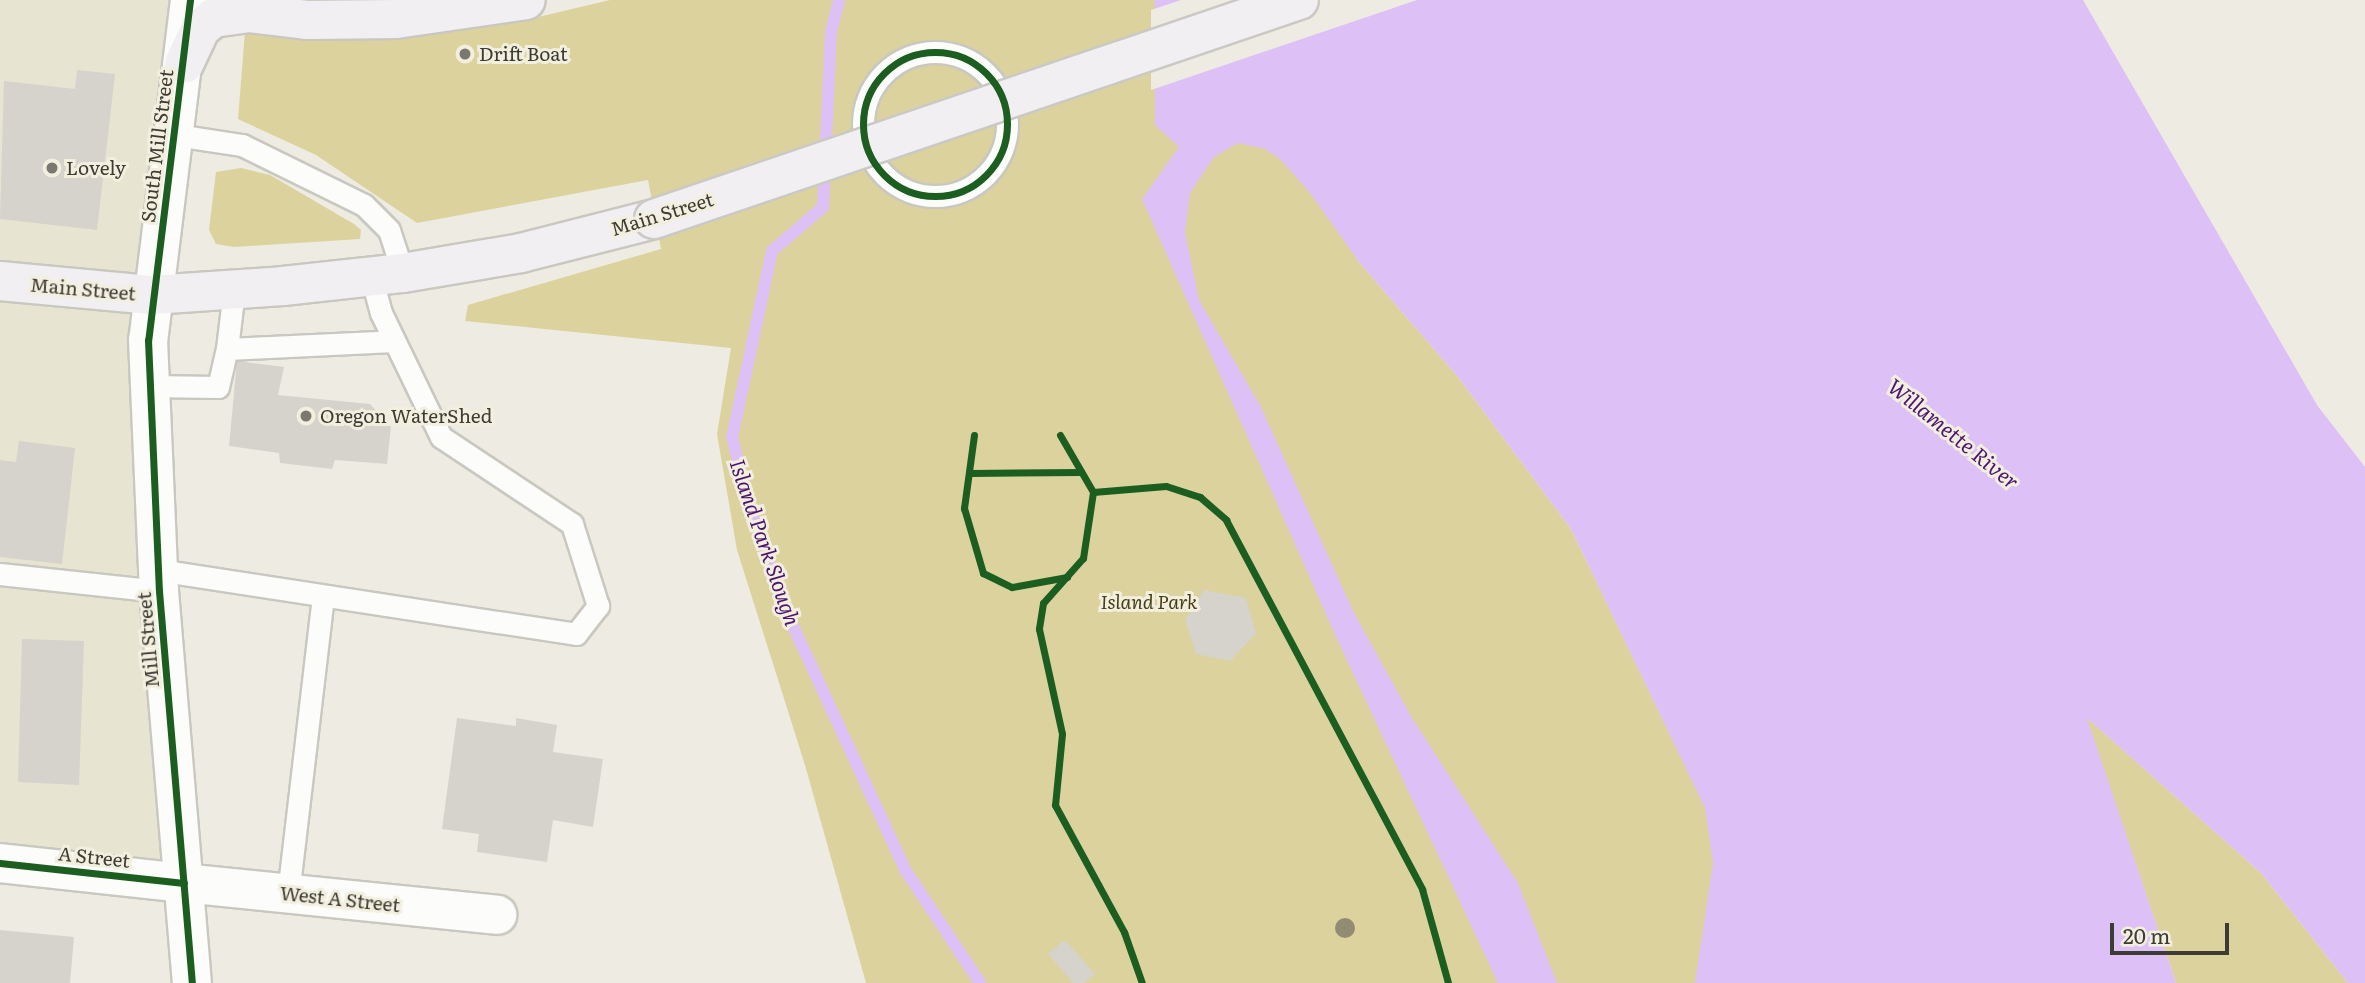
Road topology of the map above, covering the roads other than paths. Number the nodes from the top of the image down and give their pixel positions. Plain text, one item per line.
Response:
1 (190, 0) edge
2 (526, 0) edge
3 (1299, 0) edge
4 (899, 62) joint
5 (184, 64) junction
6 (176, 135) junction
7 (387, 275) junction
8 (0, 281) edge
9 (234, 290) junction
10 (152, 295) junction
11 (394, 341) junction
12 (227, 349) junction
13 (149, 386) junction
14 (0, 573) edge
15 (159, 580) junction
16 (323, 597) junction
17 (0, 863) edge
18 (184, 883) junction
19 (288, 894) junction
20 (497, 915) dead end
21 (192, 983) edge

1 - 5 street, South Mill Street
2 - 5 main road
3 - 7 main road, Main Street, bridge
4 - 4 lane
5 - 6 street, South Mill Street
6 - 7 lane
6 - 10 street, South Mill Street
7 - 9 main road, Main Street
7 - 11 lane
8 - 10 main road, Main Street
9 - 10 main road, Main Street
9 - 12 lane
10 - 13 street, Mill Street
11 - 12 lane
11 - 16 lane
12 - 13 lane
13 - 15 street, Mill Street
14 - 15 lane
15 - 16 lane
15 - 18 street, Mill Street
16 - 19 lane
17 - 18 street, A Street
18 - 19 street, West A Street
18 - 21 street, Mill Street
19 - 20 street, West A Street

